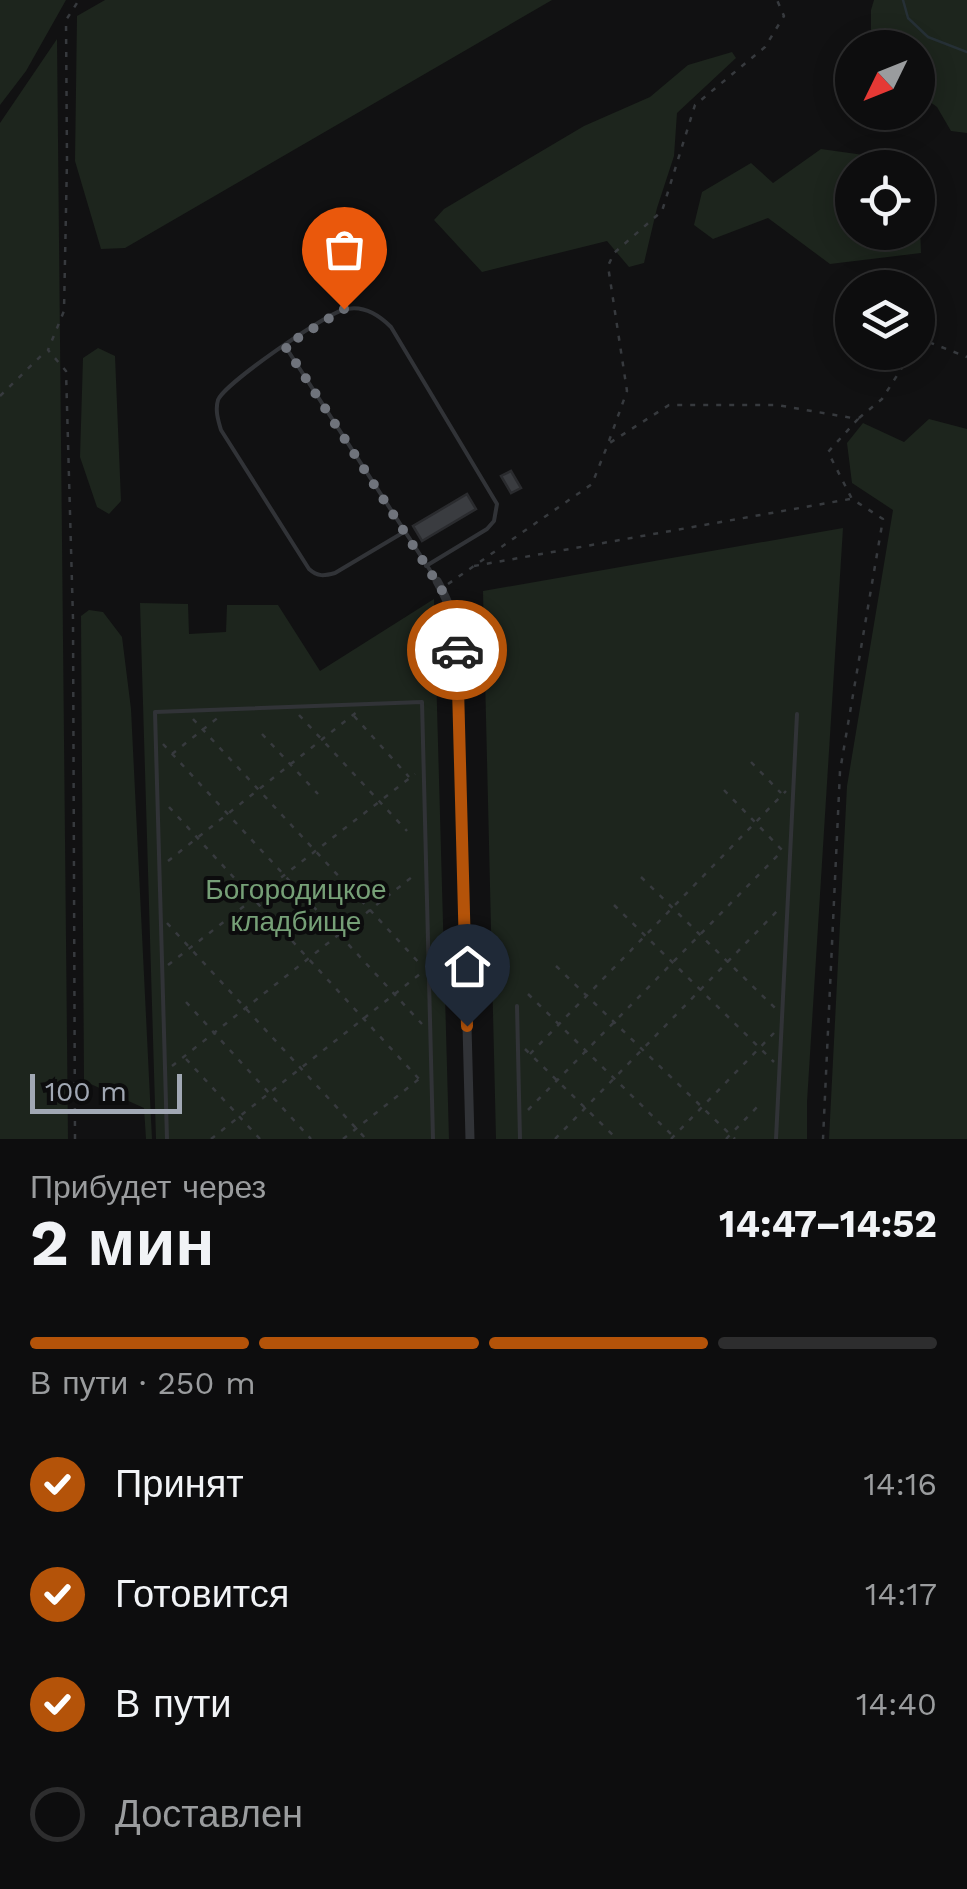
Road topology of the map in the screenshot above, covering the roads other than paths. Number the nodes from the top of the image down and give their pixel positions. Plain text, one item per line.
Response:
1 (285, 346) junction
2 (404, 532) junction
3 (426, 566) junction
4 (439, 585) joint
5 (797, 714) dead end
6 (517, 1006) dead end
7 (166, 1139) edge
8 (433, 1139) edge
9 (470, 1139) edge
10 (520, 1139) edge
11 (776, 1139) edge

1 - 2 lane
1 - 2 lane
1 - 3 lane
2 - 3 lane
3 - 4 lane
4 - 9 street
5 - 11 lane
6 - 10 lane
7 - 8 lane

